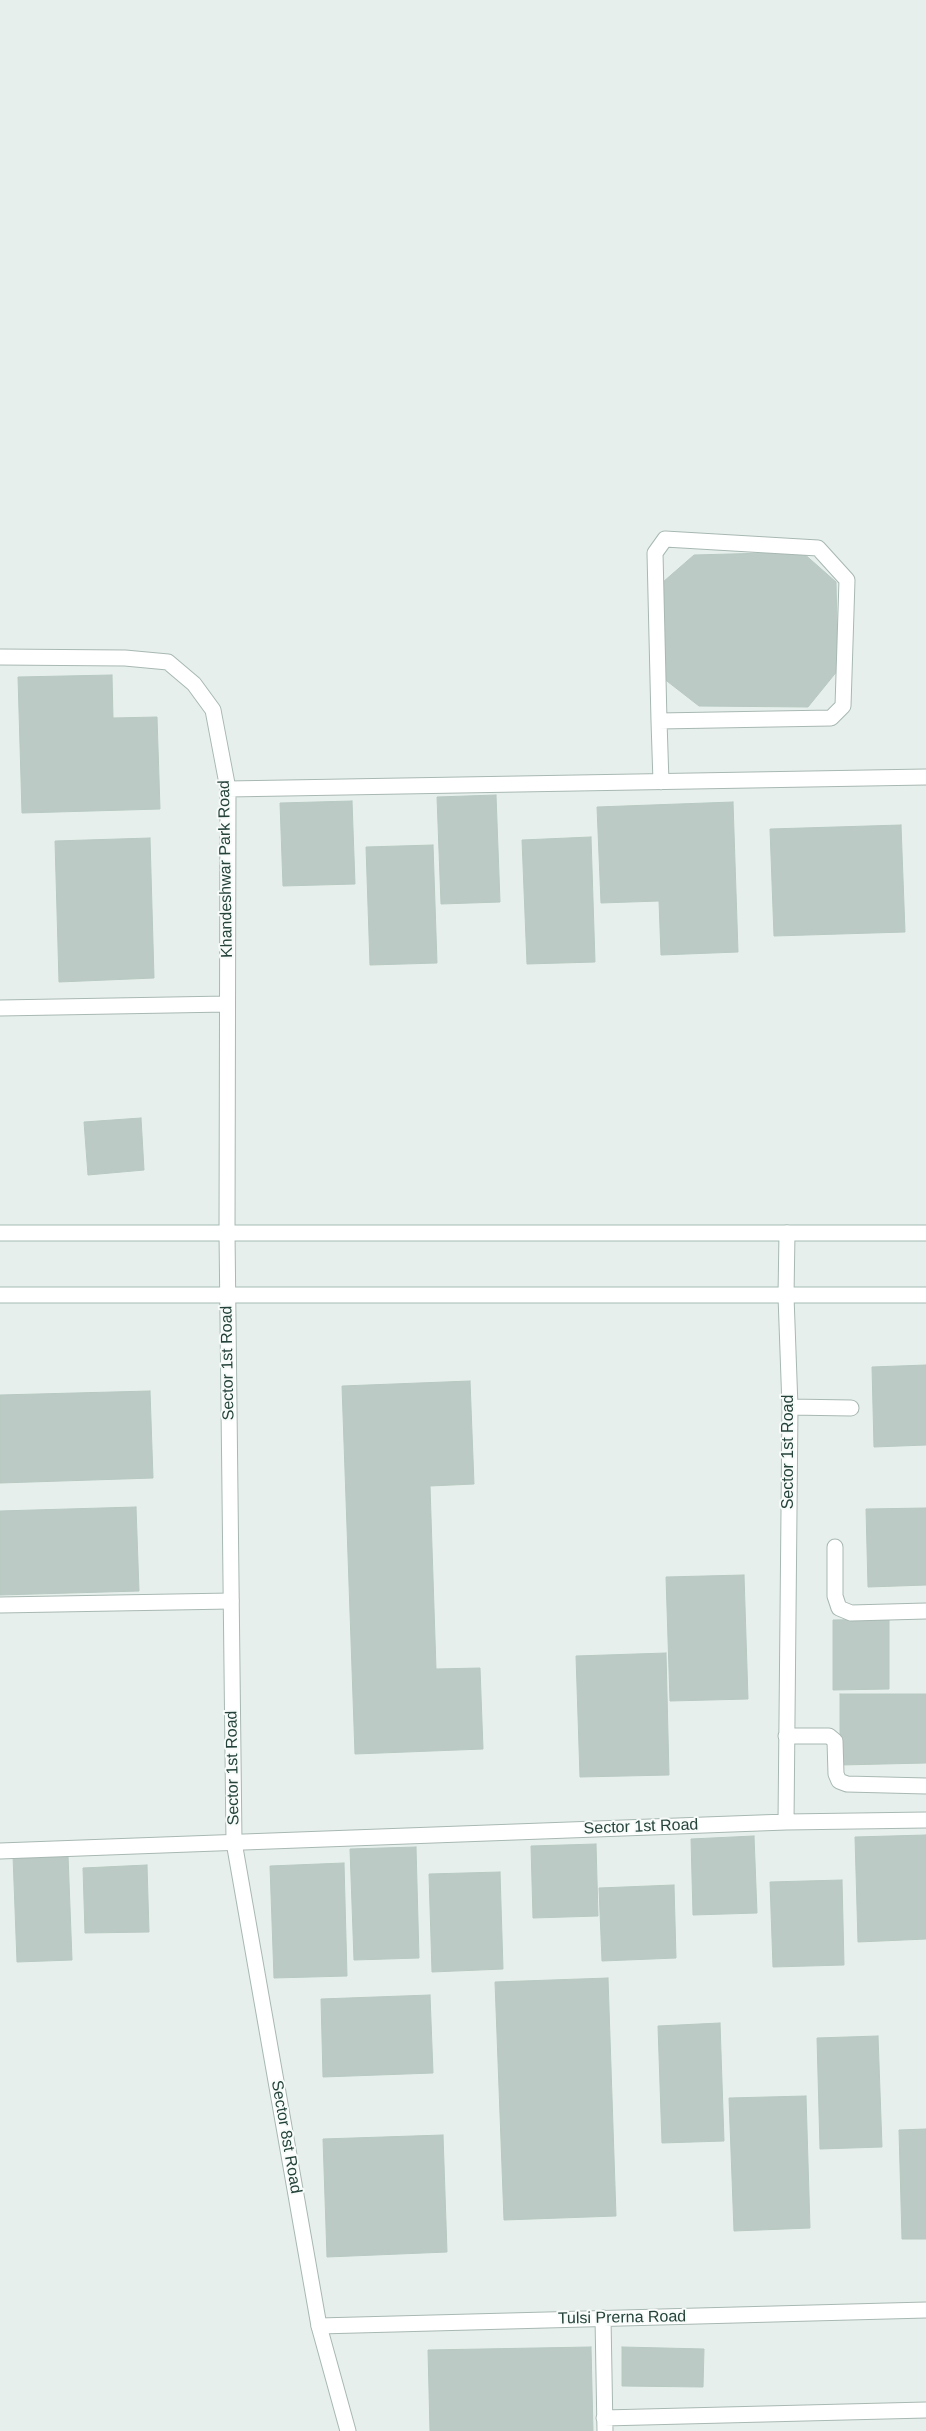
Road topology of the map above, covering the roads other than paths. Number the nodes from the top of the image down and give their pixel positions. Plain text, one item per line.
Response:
1 (0, 657) edge
2 (659, 721) junction
3 (926, 777) edge
4 (661, 782) junction
5 (228, 789) junction
6 (227, 1004) junction
7 (0, 1008) edge
8 (0, 1233) edge
9 (228, 1233) junction
10 (787, 1233) junction
11 (926, 1233) edge
12 (0, 1295) edge
13 (227, 1295) junction
14 (786, 1296) junction
15 (926, 1296) edge
16 (790, 1406) junction
17 (851, 1408) dead end
18 (835, 1547) dead end
19 (231, 1601) junction
20 (0, 1605) edge
21 (926, 1611) edge
22 (786, 1736) junction
23 (926, 1786) edge
24 (926, 1820) edge
25 (786, 1822) junction
26 (234, 1842) junction
27 (0, 1851) edge
28 (926, 2310) edge
29 (603, 2318) junction
30 (319, 2326) junction
31 (926, 2410) edge
32 (604, 2424) edge
33 (348, 2431) edge

1 - 5 street, Khandeshwar Park Road
2 - 2 street
2 - 4 street
3 - 4 street
4 - 5 street
5 - 6 street, Khandeshwar Park Road
6 - 7 street
6 - 9 street, Khandeshwar Park Road
8 - 9 street
9 - 10 street
9 - 13 street, Sector 1st Road
10 - 11 street
10 - 14 street, Sector 1st Road
12 - 13 street
13 - 14 street
13 - 19 street, Sector 1st Road
14 - 15 street
14 - 16 street, Sector 1st Road
16 - 17 street
16 - 22 street, Sector 1st Road
18 - 21 street
19 - 20 street
19 - 26 street, Sector 1st Road
22 - 23 street
22 - 25 street, Sector 1st Road
24 - 25 street, Sector 1st Road
25 - 26 street, Sector 1st Road
26 - 27 street
26 - 30 street, Sector 8st Road
28 - 29 street, Tulsi Prerna Road
29 - 30 street, Tulsi Prerna Road
29 - 32 street
30 - 33 street, Sector 8st Road
31 - 32 street

